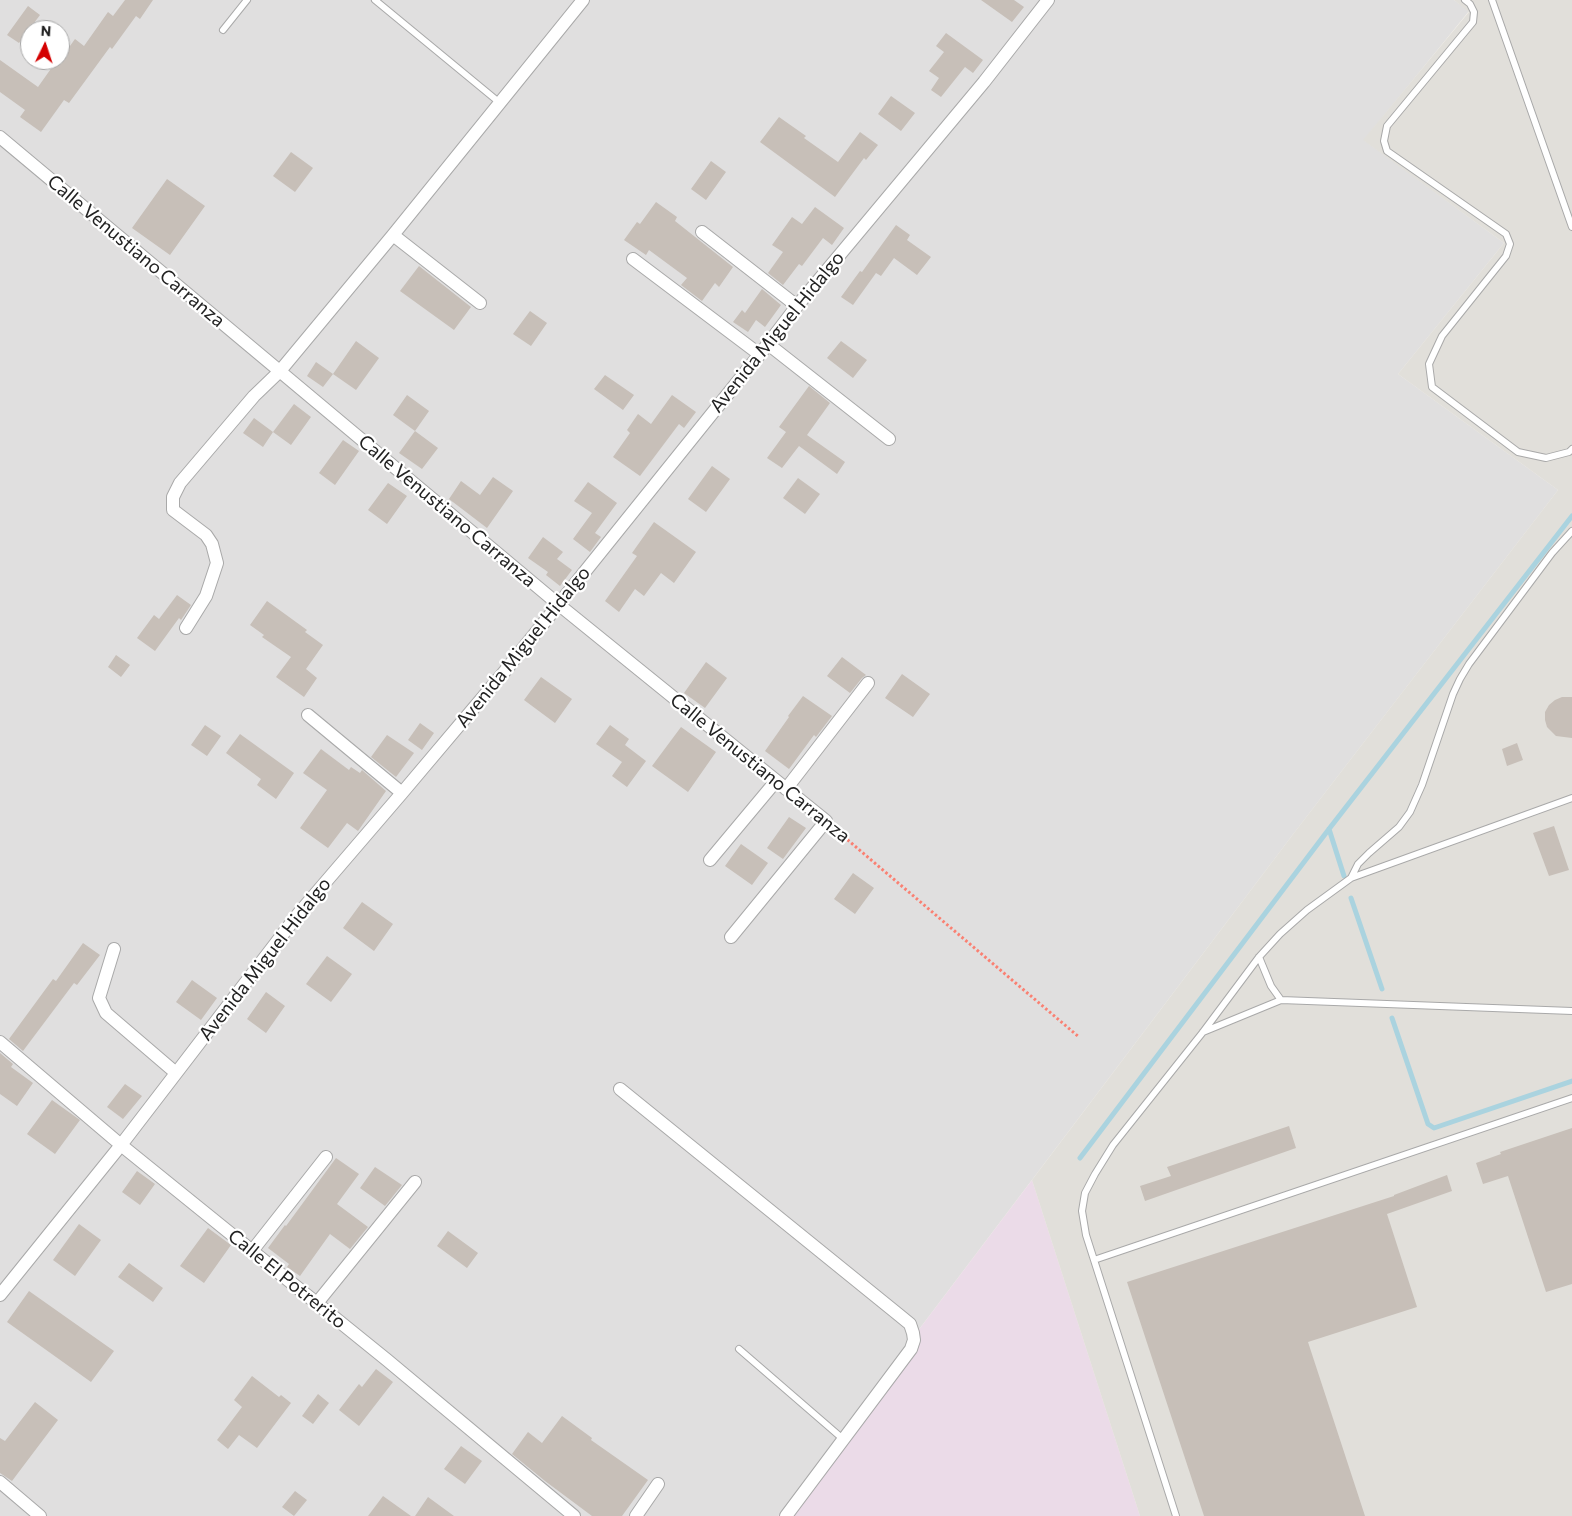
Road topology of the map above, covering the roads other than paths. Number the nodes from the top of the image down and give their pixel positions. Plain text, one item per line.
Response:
1 (247, 0) edge
2 (375, 0) edge
3 (583, 0) edge
4 (1048, 0) edge
5 (1464, 0) edge
6 (1492, 0) edge
7 (223, 30) dead end
8 (500, 103) junction
9 (0, 137) edge
10 (1572, 227) edge
11 (702, 232) dead end
12 (393, 235) junction
13 (633, 259) dead end
14 (480, 303) dead end
15 (796, 306) junction
16 (768, 344) junction
17 (759, 354) junction
18 (280, 371) junction
19 (890, 439) dead end
20 (1572, 449) edge
21 (1572, 532) edge
22 (558, 604) junction
23 (186, 628) dead end
24 (868, 684) dead end
25 (308, 716) dead end
26 (781, 785) junction
27 (402, 793) junction
28 (1572, 798) edge
29 (710, 860) dead end
30 (1351, 878) junction
31 (731, 937) dead end
32 (114, 949) dead end
33 (1259, 957) junction
34 (1281, 1000) junction
35 (1572, 1011) edge
36 (1203, 1032) junction
37 (0, 1042) edge
38 (176, 1074) junction
39 (620, 1089) dead end
40 (1572, 1098) edge
41 (121, 1145) junction
42 (326, 1157) dead end
43 (415, 1182) dead end
44 (252, 1252) junction
45 (1094, 1260) junction
46 (0, 1295) edge
47 (317, 1303) junction
48 (739, 1349) dead end
49 (843, 1439) junction
50 (0, 1482) edge
51 (658, 1484) dead end
52 (40, 1516) edge
53 (574, 1516) edge
54 (636, 1516) edge
55 (786, 1516) edge
56 (1176, 1516) edge

1 - 7 lane
2 - 8 lane
3 - 8 street
4 - 15 street, Avenida Miguel Hidalgo
5 - 20 lane
6 - 10 lane
8 - 12 street
9 - 18 street, Calle Venustiano Carranza
11 - 15 street
12 - 14 street
12 - 18 street
13 - 17 street
15 - 16 street, Avenida Miguel Hidalgo
16 - 17 street, Avenida Miguel Hidalgo
16 - 19 street
17 - 22 street, Avenida Miguel Hidalgo
18 - 22 street, Calle Venustiano Carranza
18 - 23 street
21 - 30 lane
22 - 26 street, Calle Venustiano Carranza
22 - 27 street, Avenida Miguel Hidalgo
24 - 26 street
25 - 27 street
26 - 29 street
26 - 31 street, Calle Venustiano Carranza
27 - 38 street, Avenida Miguel Hidalgo
28 - 30 lane
30 - 33 lane
32 - 38 street
33 - 34 lane
33 - 36 lane
34 - 35 lane
34 - 36 lane
36 - 45 lane
37 - 41 street, Calle El Potrerito
38 - 41 street, Avenida Miguel Hidalgo
39 - 49 street
40 - 45 lane
41 - 44 street, Calle El Potrerito
41 - 46 street, Avenida Miguel Hidalgo
42 - 44 street
43 - 47 street
44 - 47 street, Calle El Potrerito
45 - 56 lane
47 - 53 street, Calle El Potrerito
48 - 49 lane
49 - 55 street
50 - 52 street
51 - 54 street

